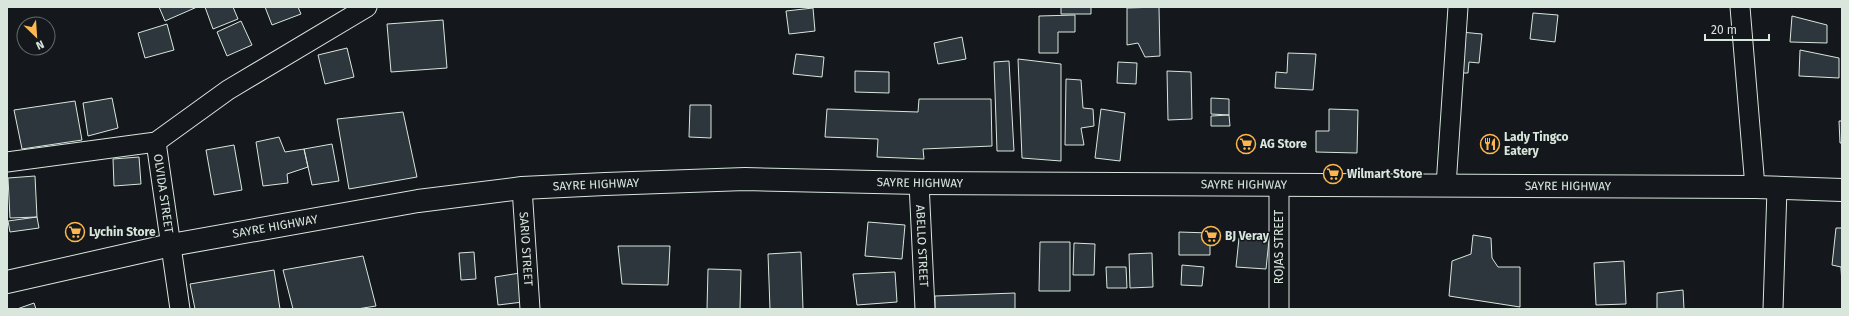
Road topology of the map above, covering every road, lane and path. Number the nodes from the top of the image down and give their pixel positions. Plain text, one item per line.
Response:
1 (367, 7) edge
2 (1458, 7) edge
3 (1740, 7) edge
4 (156, 142) junction
5 (7, 162) edge
6 (919, 183) junction
7 (1279, 185) junction
8 (1446, 186) junction
9 (522, 188) junction
10 (1755, 188) junction
11 (1777, 189) junction
12 (1842, 190) edge
13 (171, 245) junction
14 (7, 282) edge
15 (180, 309) edge
16 (530, 309) edge
17 (924, 309) edge
18 (1279, 309) edge
19 (1773, 309) edge

1 - 4 street
2 - 8 street
3 - 10 street
4 - 5 street
4 - 13 street, OLVIDA STREET
6 - 7 highway, SAYRE HIGHWAY
6 - 9 highway, SAYRE HIGHWAY
6 - 17 street, ABELLO STREET
7 - 8 highway, SAYRE HIGHWAY
7 - 18 street, ROJAS STREET
8 - 10 highway, SAYRE HIGHWAY
9 - 13 highway, SAYRE HIGHWAY
9 - 16 street, SARIO STREET
10 - 11 highway, SAYRE HIGHWAY
11 - 12 highway, SAYRE HIGHWAY
11 - 19 street
13 - 14 highway, SAYRE HIGHWAY
13 - 15 street, OLVIDA STREET

